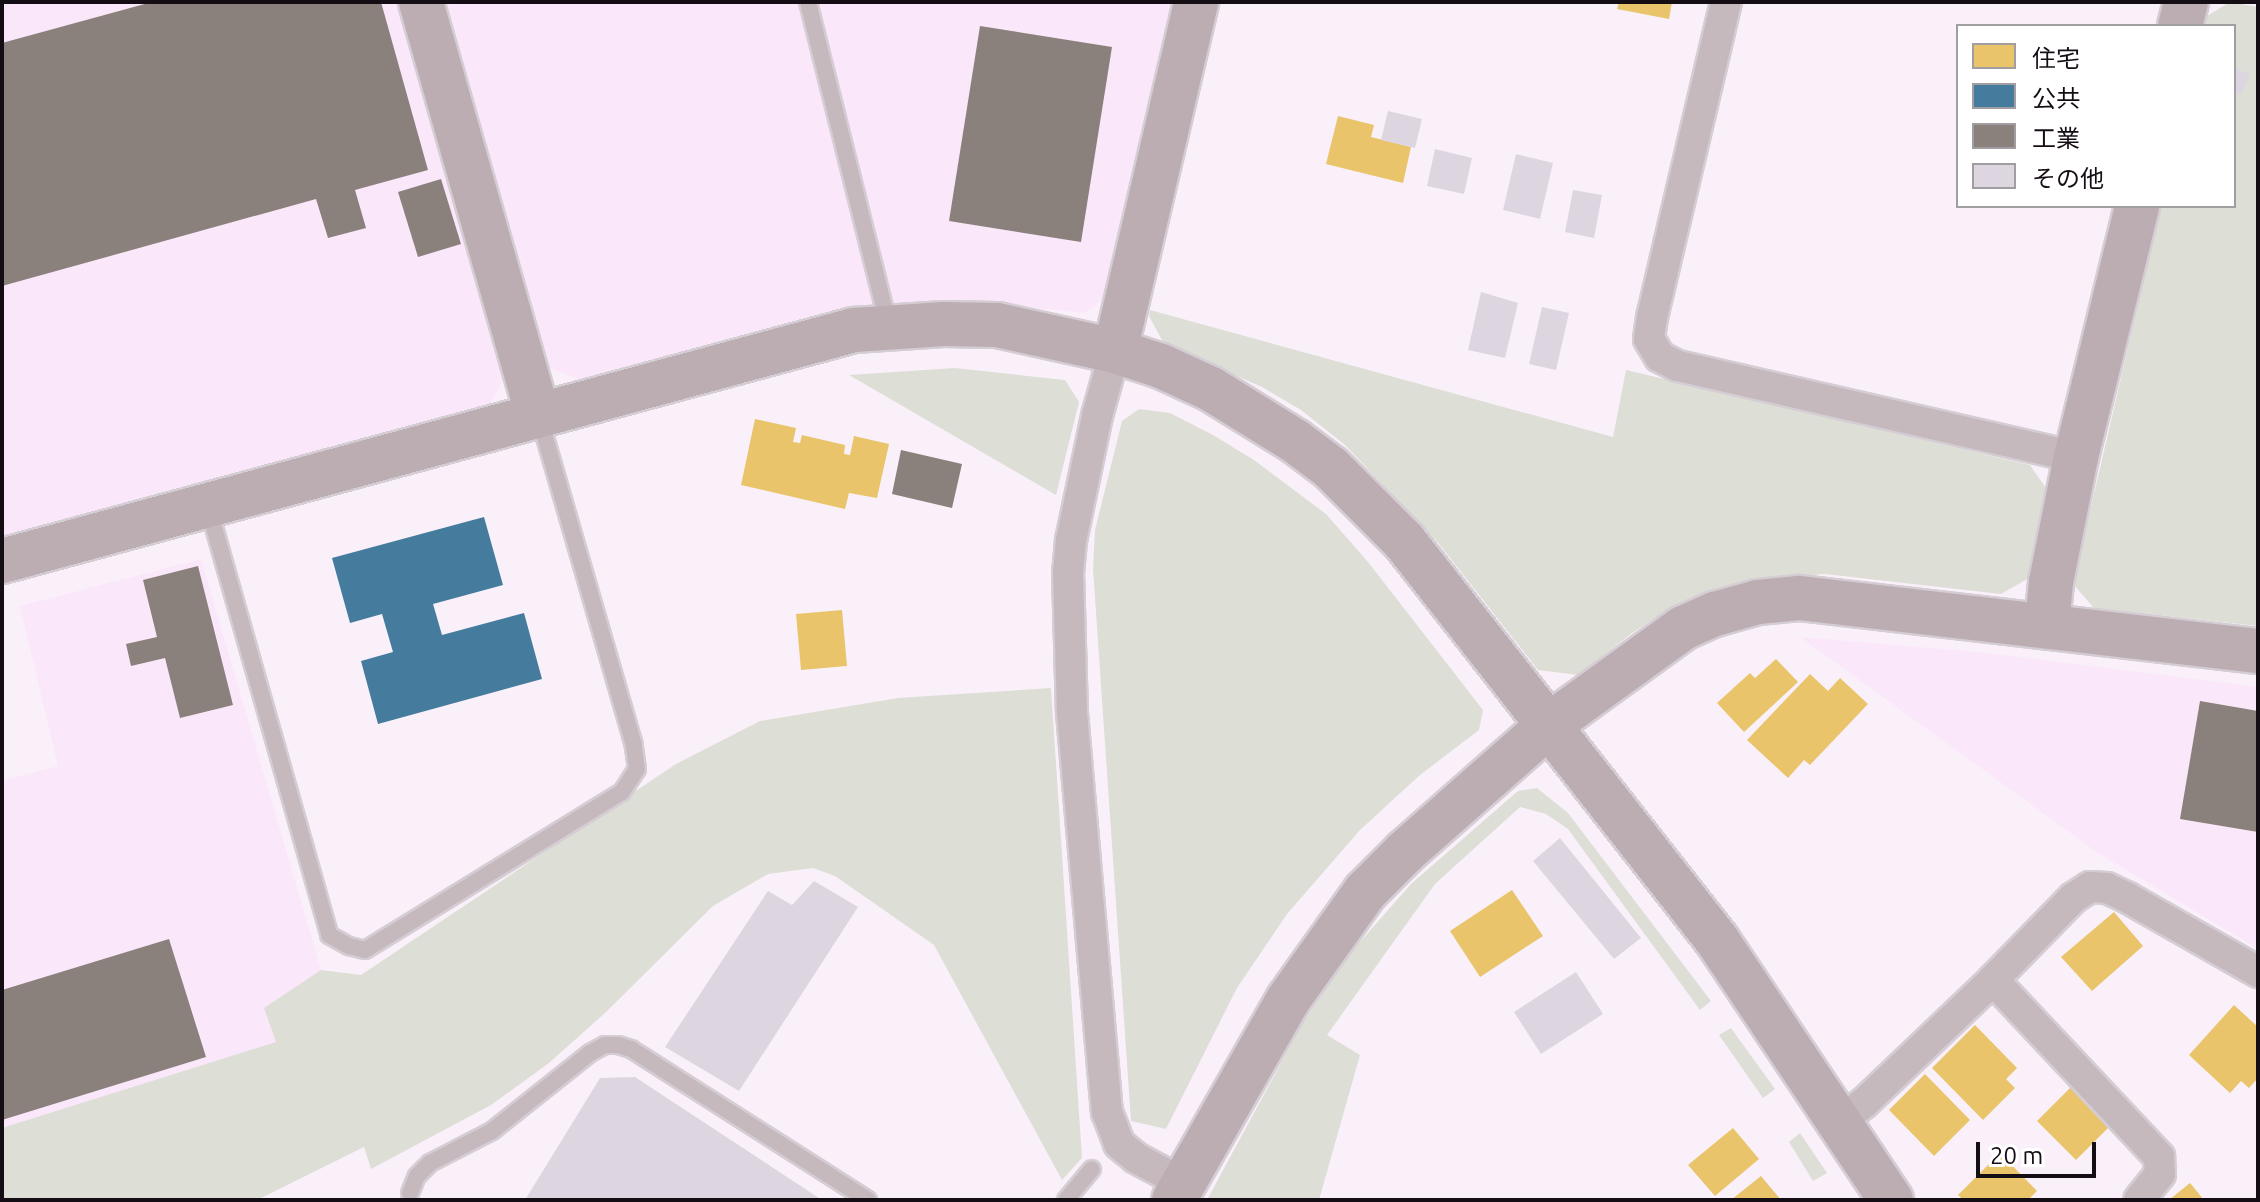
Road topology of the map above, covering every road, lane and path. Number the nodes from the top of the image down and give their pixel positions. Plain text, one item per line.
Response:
1 (421, 2) edge
2 (808, 2) edge
3 (1196, 2) edge
4 (1726, 2) edge
5 (2186, 2) edge
6 (2180, 24) edge
7 (2137, 208) edge
8 (889, 328) junction
9 (1115, 351) junction
10 (538, 415) junction
11 (2076, 457) junction
12 (207, 505) junction
13 (2, 561) edge
14 (2047, 625) junction
15 (2258, 651) edge
16 (1549, 725) junction
17 (2258, 972) edge
18 (1993, 980) junction
19 (1840, 1121) junction
20 (1092, 1169) dead end
21 (1180, 1192) edge
22 (410, 1193) dead end
23 (868, 1200) edge
24 (1066, 1200) edge
25 (1891, 1200) edge
26 (2139, 1200) edge

1 - 10 street
2 - 8 lane
3 - 9 street
4 - 11 street
5 - 6 street
7 - 11 street
8 - 9 street
8 - 10 street
9 - 16 street
9 - 21 street
10 - 12 street
10 - 12 lane
11 - 14 street
12 - 13 street
14 - 15 street
14 - 16 street
16 - 19 street
16 - 21 street
17 - 18 street
18 - 19 street
18 - 26 street
19 - 25 street
20 - 24 lane
22 - 23 lane

